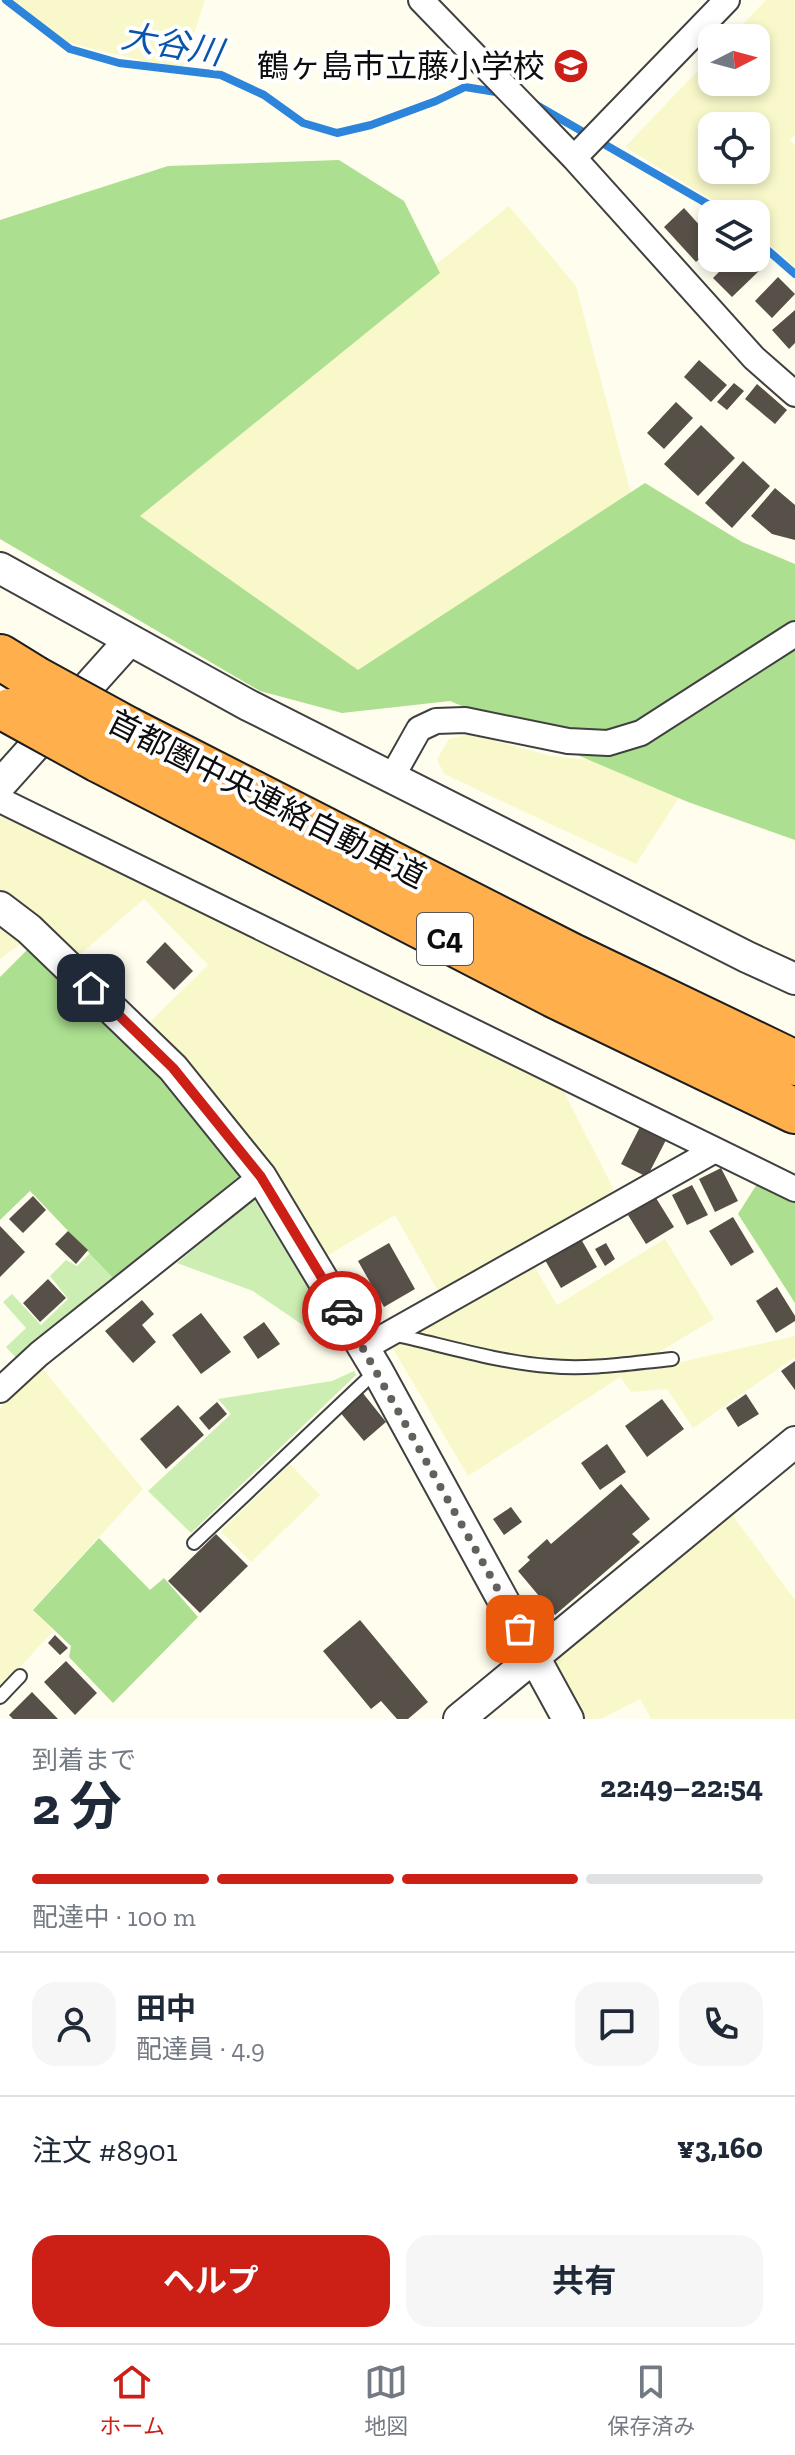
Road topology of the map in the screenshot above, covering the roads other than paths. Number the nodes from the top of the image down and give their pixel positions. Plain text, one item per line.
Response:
1 (421, 0) edge
2 (727, 0) edge
3 (574, 158) junction
4 (795, 394) edge
5 (0, 568) edge
6 (795, 634) edge
7 (129, 641) junction
8 (11, 688) edge
9 (392, 777) junction
10 (0, 785) edge
11 (0, 800) edge
12 (0, 907) edge
13 (795, 979) edge
14 (795, 1063) edge
15 (795, 1111) edge
16 (715, 1150) junction
17 (261, 1177) junction
18 (795, 1189) edge
19 (377, 1350) junction
20 (672, 1359) dead end
21 (0, 1390) edge
22 (795, 1442) edge
23 (194, 1543) dead end
24 (535, 1654) junction
25 (20, 1676) dead end
26 (0, 1697) edge
27 (459, 1719) edge
28 (568, 1719) edge

1 - 3 street
2 - 3 street
3 - 4 street
5 - 7 street
6 - 9 street
7 - 9 street
7 - 10 street
8 - 14 highway, 首都圏中央連絡自動車道 / C4, bridge
8 - 15 highway, 首都圏中央連絡自動車道 / C4, bridge
9 - 13 street
11 - 16 street
12 - 17 street
16 - 18 street
16 - 19 street
17 - 19 street
17 - 21 street
19 - 20 lane
19 - 23 lane
19 - 24 street
22 - 24 street
24 - 27 street
24 - 28 street
25 - 26 lane

